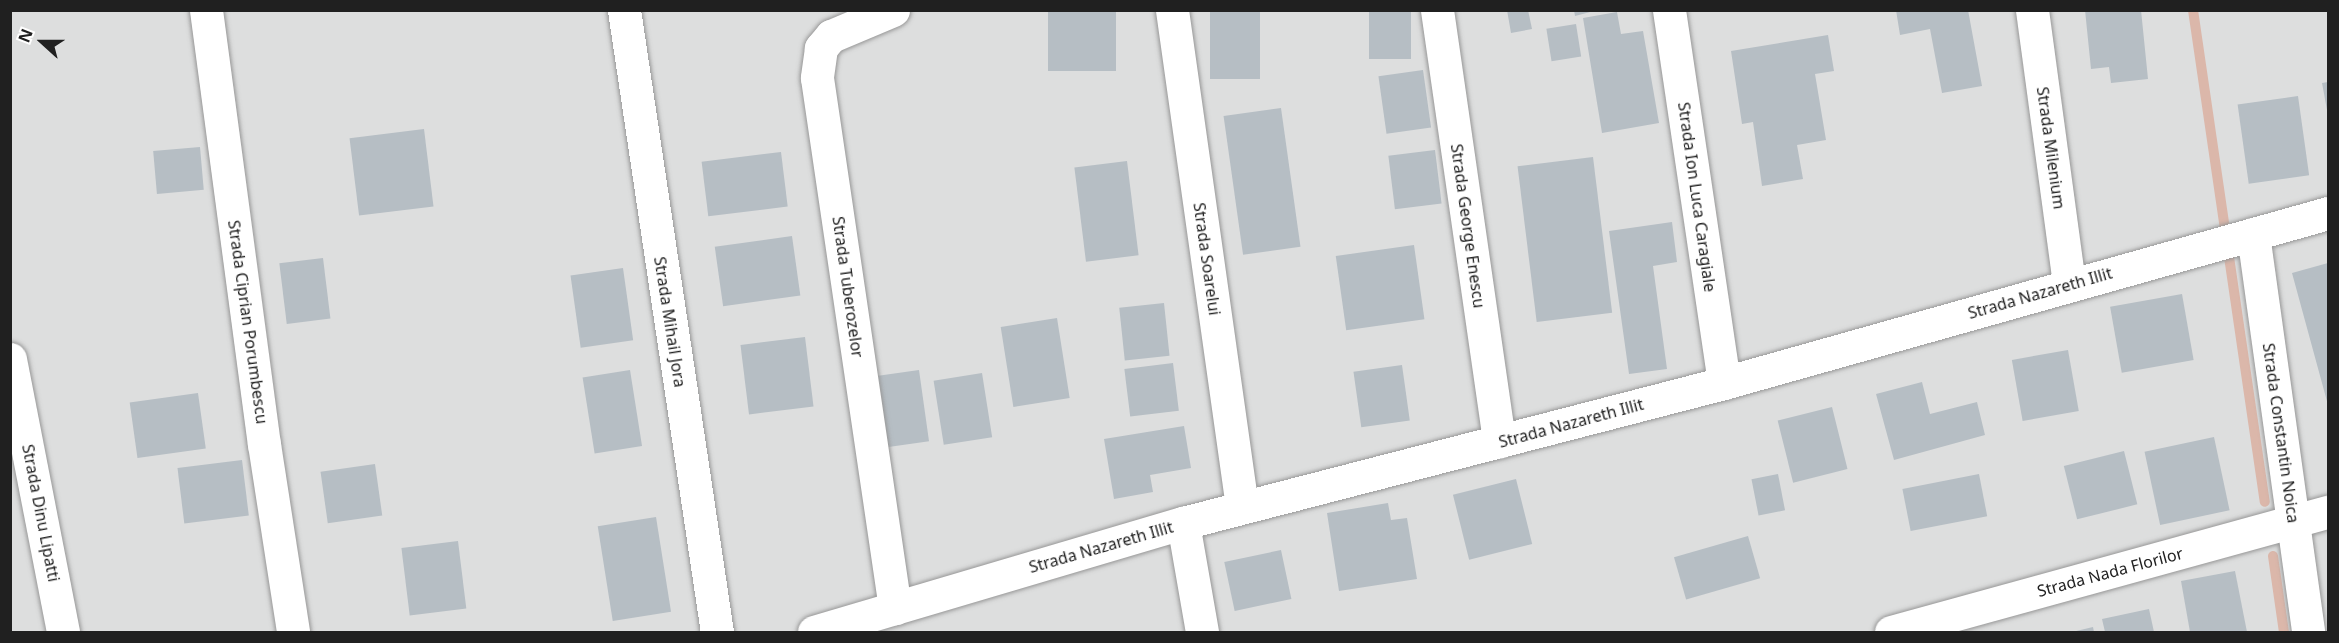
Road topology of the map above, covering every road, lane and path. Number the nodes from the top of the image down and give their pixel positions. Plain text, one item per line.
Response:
1 (206, 10) edge
2 (624, 10) edge
3 (893, 10) edge
4 (1172, 10) edge
5 (1437, 10) edge
6 (1669, 10) edge
7 (2032, 10) edge
8 (2328, 213) edge
9 (2253, 234) junction
10 (2069, 285) junction
11 (10, 358) edge
12 (1724, 383) junction
13 (1499, 442) junction
14 (1242, 507) junction
15 (2328, 512) edge
16 (2293, 522) junction
17 (1183, 523) junction
18 (895, 608) junction
19 (63, 633) edge
20 (292, 633) edge
21 (717, 633) edge
22 (814, 633) edge
23 (1202, 633) edge
24 (1891, 633) edge
25 (2308, 633) edge

1 - 20 street, Strada Ciprian Porumbescu
2 - 21 street, Strada Mihail Jora
3 - 18 street, Strada Tuberozelor
4 - 14 street, Strada Soarelui
5 - 13 street, Strada George Enescu
6 - 12 street, Strada Ion Luca Caragiale
7 - 10 street, Strada Milenium
8 - 9 street, Strada Nazareth Illit
9 - 10 street, Strada Nazareth Illit
9 - 16 street, Strada Constantin Noica
10 - 12 street, Strada Nazareth Illit
11 - 19 street, Strada Dinu Lipatti
12 - 13 street, Strada Nazareth Illit
13 - 14 street, Strada Nazareth Illit
14 - 17 street, Strada Nazareth Illit
15 - 16 street, Strada Nada Florilor
16 - 24 street, Strada Nada Florilor
16 - 25 street, Strada Constantin Noica
17 - 18 street, Strada Nazareth Illit
17 - 23 street
18 - 22 street, Strada Nazareth Illit

